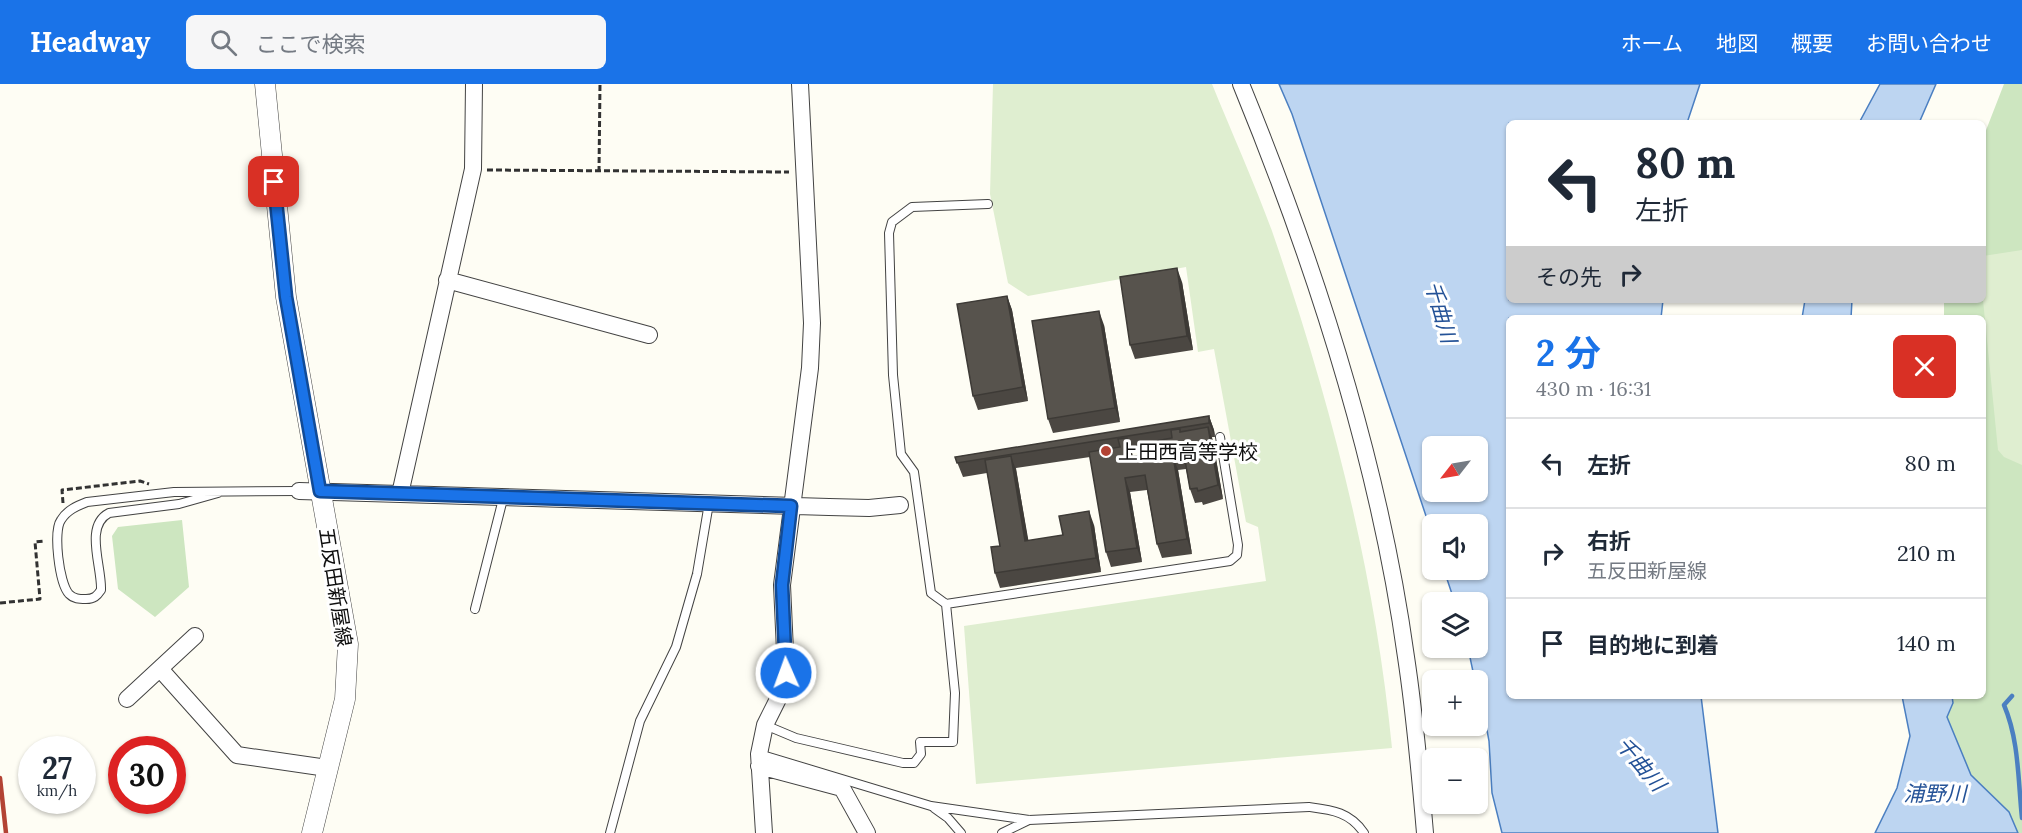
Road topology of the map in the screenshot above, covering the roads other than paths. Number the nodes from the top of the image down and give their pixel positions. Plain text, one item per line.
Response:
1 (265, 84) edge
2 (474, 84) edge
3 (800, 84) edge
4 (1241, 84) edge
5 (988, 204) dead end
6 (447, 280) junction
7 (649, 335) dead end
8 (1220, 437) dead end
9 (299, 491) joint
10 (320, 491) junction
11 (218, 493) junction
12 (400, 494) junction
13 (502, 499) junction
14 (709, 503) junction
15 (919, 503) junction
16 (900, 505) joint
17 (791, 506) junction
18 (946, 604) junction
19 (475, 609) dead end
20 (195, 636) dead end
21 (161, 670) junction
22 (127, 699) dead end
23 (765, 725) junction
24 (759, 760) junction
25 (327, 768) junction
26 (931, 806) junction
27 (1029, 820) junction
28 (312, 833) edge
29 (610, 833) edge
30 (764, 833) edge
31 (867, 833) edge
32 (961, 833) edge
33 (1002, 833) edge
34 (1364, 833) edge
35 (1425, 833) edge

1 - 10 street, 五反田新屋線
2 - 6 street
3 - 17 street
4 - 35 street
5 - 15 lane
6 - 7 street
6 - 12 street
8 - 18 lane
9 - 10 street
9 - 11 lane
10 - 12 street
10 - 25 street, 五反田新屋線
11 - 11 lane
12 - 13 street
13 - 14 street
13 - 19 lane
14 - 17 street
14 - 29 lane
15 - 16 lane
15 - 18 lane
16 - 17 street
17 - 23 street
18 - 23 lane
20 - 21 street
21 - 22 street
21 - 25 street
23 - 24 street
24 - 26 lane
24 - 30 street
24 - 31 street
25 - 28 street, 五反田新屋線
26 - 27 lane
26 - 32 lane
27 - 33 lane
27 - 34 lane

